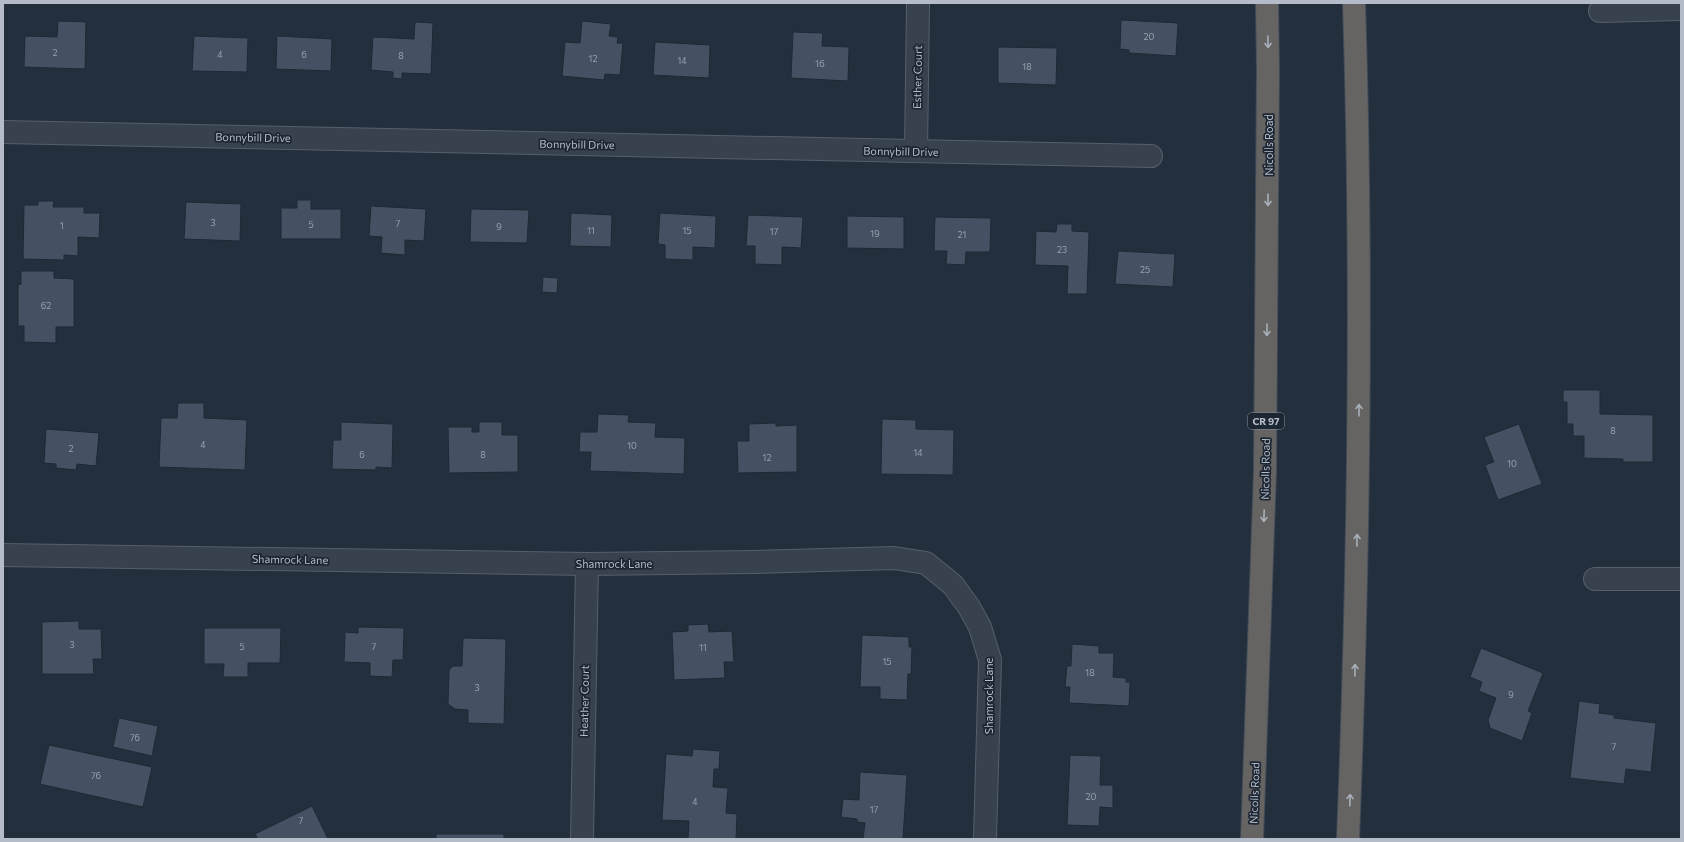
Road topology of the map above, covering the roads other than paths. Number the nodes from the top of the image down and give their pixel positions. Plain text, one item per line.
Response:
1 (918, 3) edge
2 (1267, 3) edge
3 (1354, 3) edge
4 (1681, 9) edge
5 (1600, 11) dead end
6 (3, 132) edge
7 (916, 151) junction
8 (1151, 156) dead end
9 (3, 555) edge
10 (587, 564) junction
11 (1595, 579) dead end
12 (1681, 579) edge
13 (582, 839) edge
14 (985, 839) edge
15 (1252, 839) edge
16 (1348, 839) edge

1 - 7 street, Esther Court
2 -> 15 highway, Nicolls Road / CR 97
16 -> 3 highway
4 - 5 street
6 - 7 street, Bonnybill Drive
7 - 8 street, Bonnybill Drive
9 - 10 street, Shamrock Lane
10 - 13 street, Heather Court
10 - 14 street, Shamrock Lane
11 - 12 street

